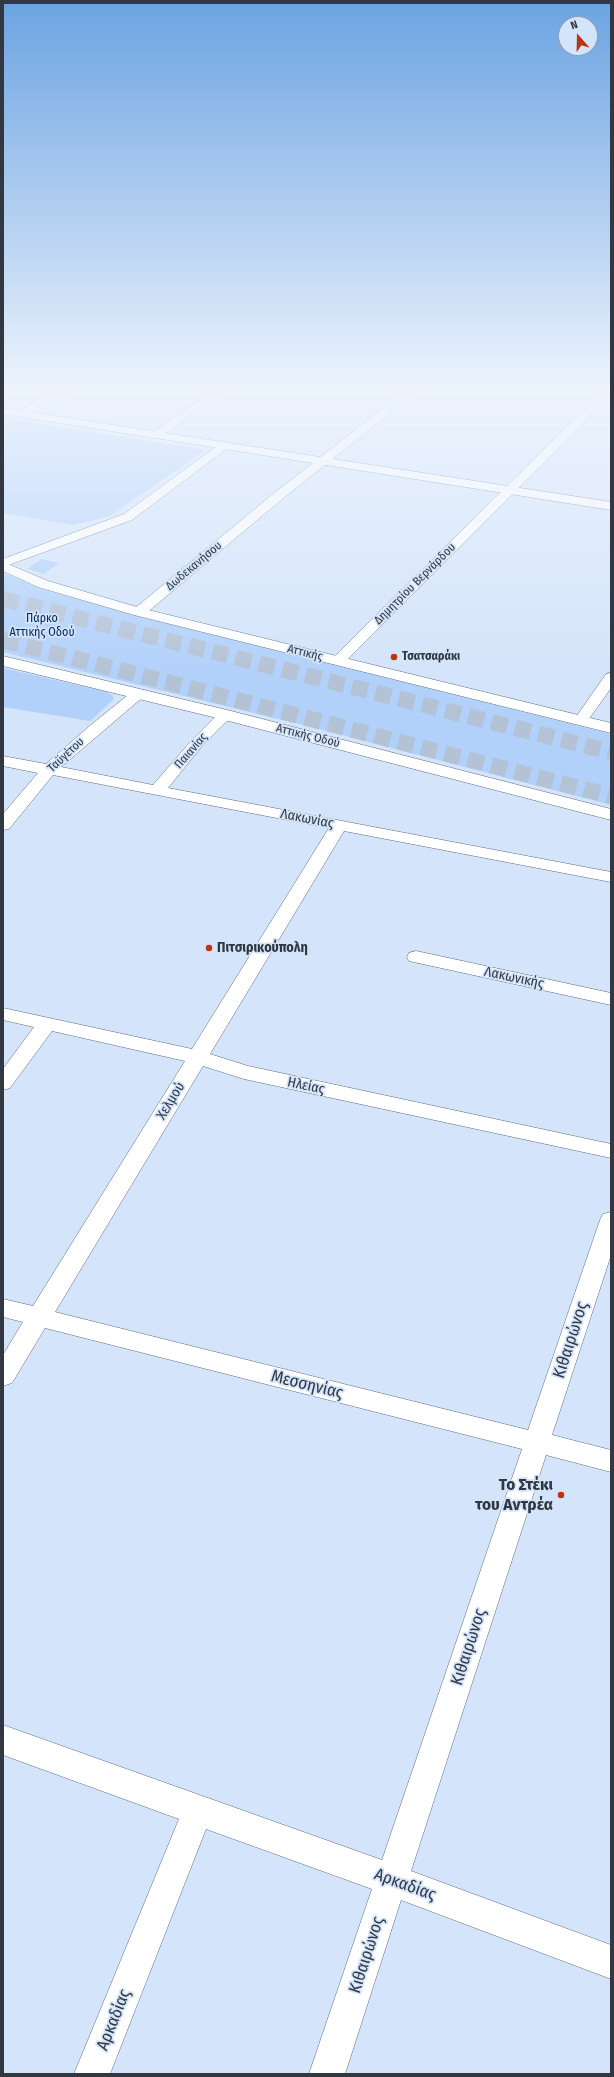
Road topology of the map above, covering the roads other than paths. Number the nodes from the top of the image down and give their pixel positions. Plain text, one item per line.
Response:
1 (174, 483) edge
2 (294, 483) edge
3 (465, 483) edge
4 (516, 483) edge
5 (509, 490) junction
6 (611, 506) edge
7 (3, 563) edge
8 (3, 566) edge
9 (139, 612) junction
10 (3, 661) edge
11 (338, 661) junction
12 (611, 676) edge
13 (138, 694) junction
14 (225, 715) junction
15 (581, 720) junction
16 (611, 728) edge
17 (3, 761) edge
18 (50, 770) junction
19 (158, 789) junction
20 (611, 815) edge
21 (3, 824) edge
22 (339, 826) junction
23 (611, 877) edge
24 (416, 956) dead end
25 (611, 999) edge
26 (3, 1014) edge
27 (47, 1024) junction
28 (198, 1057) junction
29 (3, 1084) edge
30 (611, 1151) edge
31 (611, 1220) edge
32 (3, 1308) edge
33 (39, 1318) junction
34 (3, 1376) edge
35 (537, 1442) junction
36 (611, 1461) edge
37 (3, 1740) edge
38 (198, 1810) junction
39 (391, 1880) junction
40 (611, 1962) edge
41 (92, 2074) edge
42 (327, 2074) edge

1 - 7 street
2 - 9 street, Δωδεκανήσου
3 - 5 main road
4 - 5 street, Δημητρίου Βερνάρδου
5 - 6 main road
5 - 11 street, Δημητρίου Βερνάρδου
8 - 9 main road, Αττικής
9 - 11 main road, Αττικής
10 - 13 main road, Αττικής Οδού
11 - 15 main road, Αττικής
12 - 15 street
13 - 14 main road, Αττικής Οδού
13 - 18 street, Ταϋγέτου
14 - 19 street, Παιανίας
14 - 20 main road, Αττικής Οδού
15 - 16 main road, Αττικής
17 - 18 street, Λακωνίας
18 - 19 street, Λακωνίας
18 - 21 street, Ταϋγέτου
19 - 22 street, Λακωνίας
22 - 23 street, Λακωνίας
22 - 28 street, Χελμού
24 - 25 street, Λακωνικής
26 - 27 street, Ηλείας
27 - 28 street, Ηλείας
27 - 29 street
28 - 30 street, Ηλείας
28 - 33 street, Χελμού
31 - 35 street, Κιθαιρώνος
32 - 33 street, Μεσσηνίας
33 - 34 street, Χελμού
33 - 35 street, Μεσσηνίας
35 - 36 street, Μεσσηνίας
35 - 39 street, Κιθαιρώνος
37 - 38 street, Αρκαδίας
38 - 39 street, Αρκαδίας
38 - 41 street, Αρκαδίας
39 - 40 street, Αρκαδίας
39 - 42 street, Κιθαιρώνος

